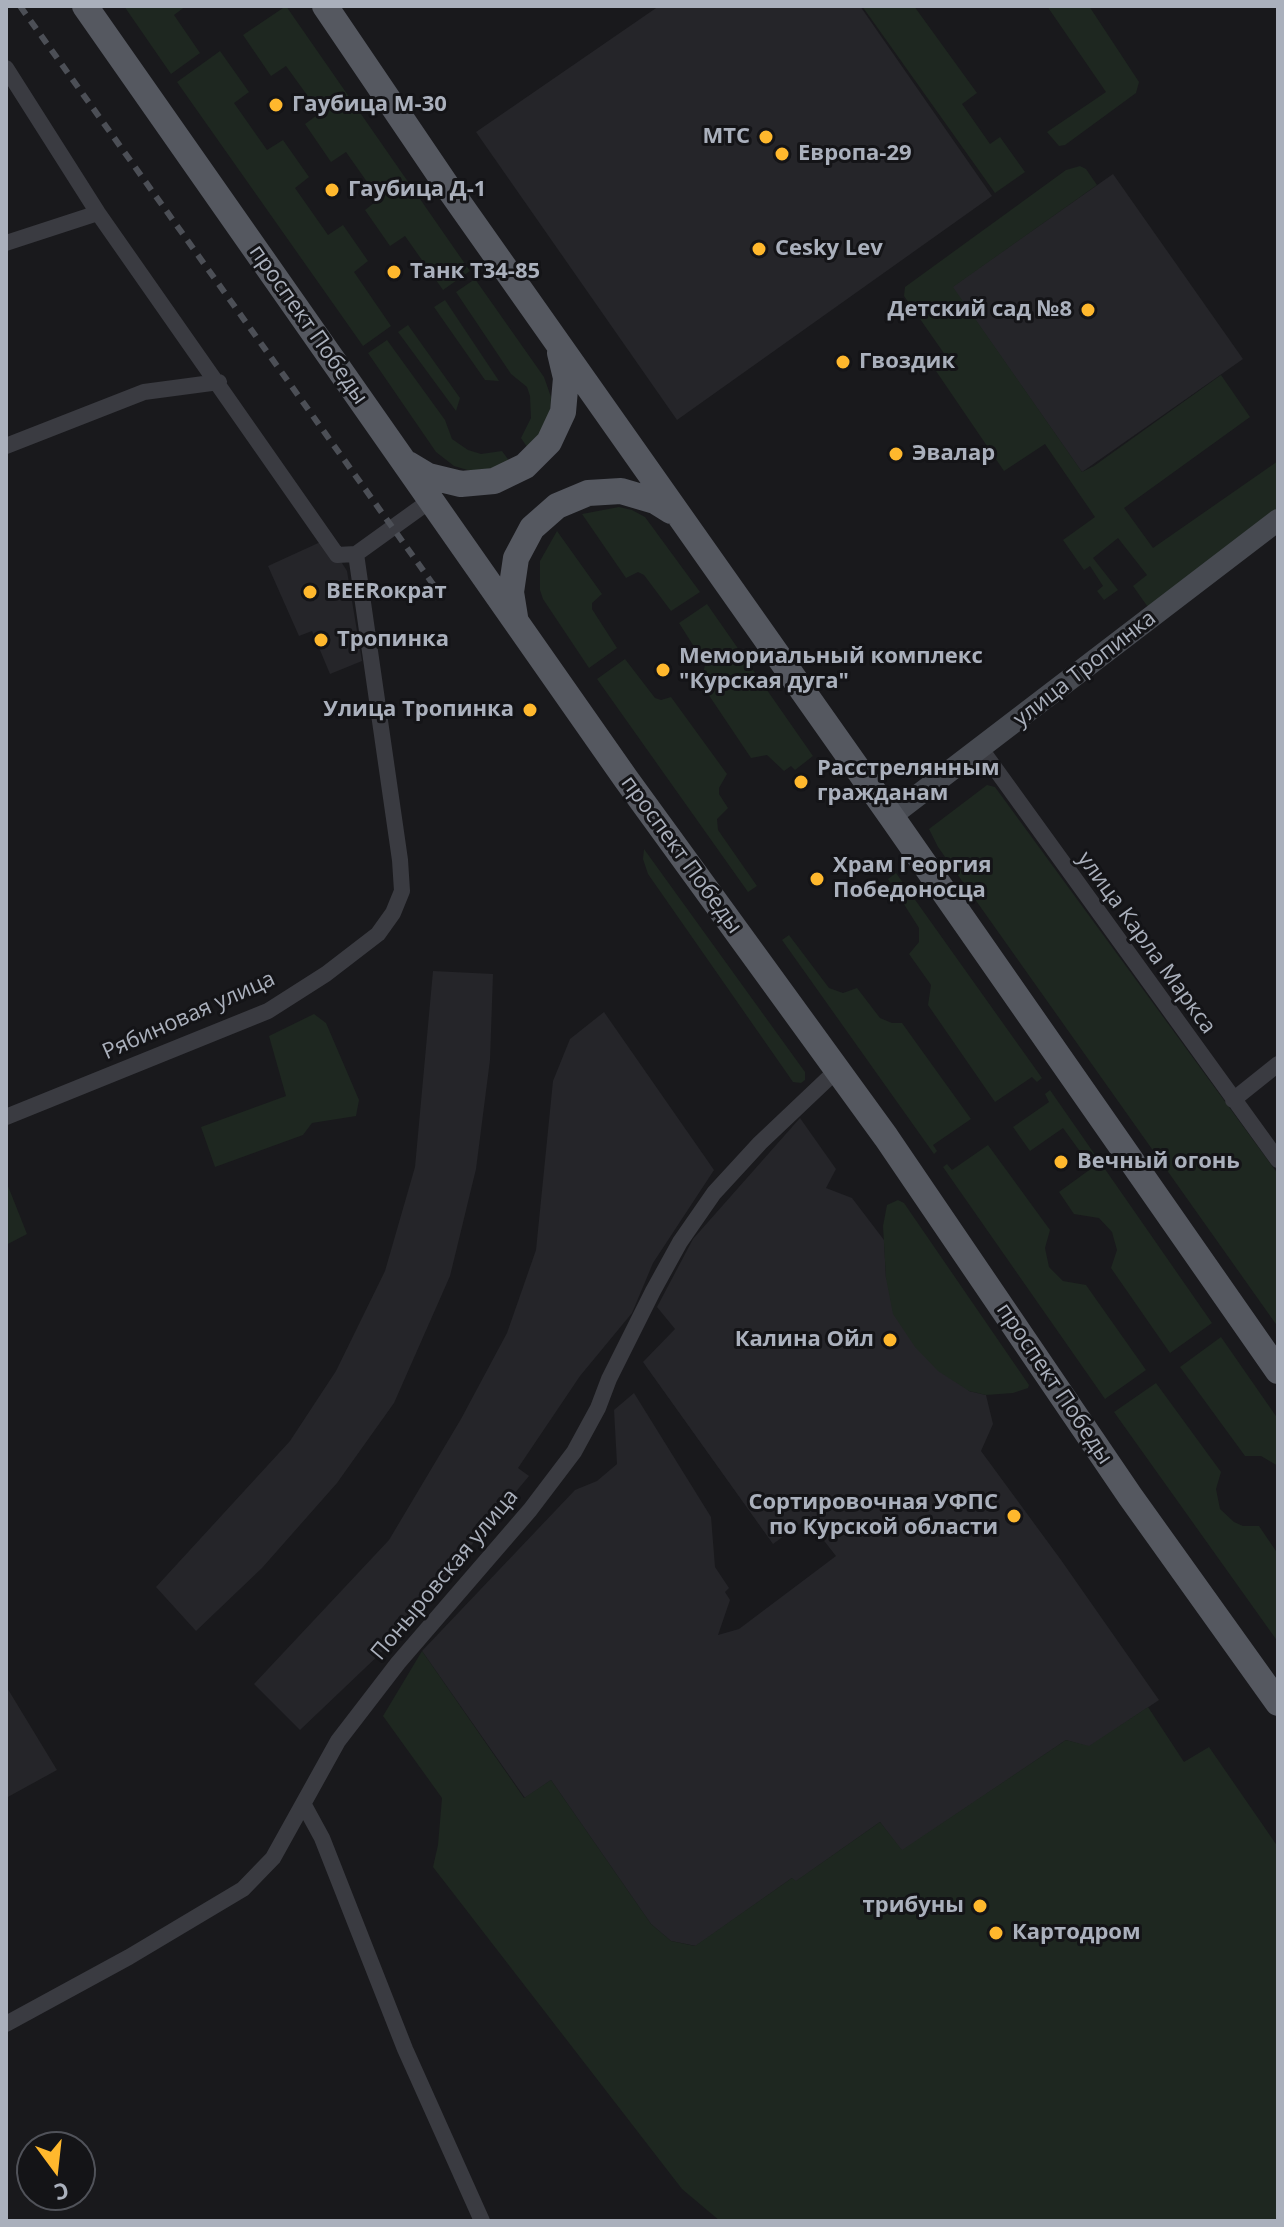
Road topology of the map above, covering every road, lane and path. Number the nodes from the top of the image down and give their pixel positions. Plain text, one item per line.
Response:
1 (85, 6) edge
2 (325, 6) edge
3 (6, 68) edge
4 (98, 213) junction
5 (6, 243) edge
6 (558, 345) junction
7 (219, 382) junction
8 (6, 446) edge
9 (402, 460) junction
10 (431, 500) junction
11 (680, 518) junction
12 (1278, 520) edge
13 (356, 554) junction
14 (517, 623) junction
15 (981, 749) junction
16 (891, 816) junction
17 (1278, 1064) edge
18 (837, 1070) junction
19 (1233, 1100) junction
20 (6, 1117) edge
21 (1278, 1160) edge
22 (1278, 1371) edge
23 (1278, 1703) edge
24 (304, 1805) junction
25 (6, 2024) edge
26 (482, 2221) edge

1 - 9 main road, проспект Победы
2 - 6 main road
3 - 4 street
4 - 5 street
4 - 7 street
6 - 9 main road
6 - 11 main road
7 - 8 street
7 - 13 street
9 - 10 main road, проспект Победы
10 - 13 street
10 - 14 main road, проспект Победы
11 - 14 main road
11 - 16 main road
12 - 15 main road, улица Тропинка
13 - 20 street, Рябиновая улица
14 - 18 main road, проспект Победы
15 - 16 main road, улица Тропинка
15 - 19 street, улица Карла Маркса
16 - 22 main road
17 - 19 street
18 - 23 main road, проспект Победы
18 - 24 street, Поныровская улица
19 - 21 street, улица Карла Маркса
24 - 25 street, Поныровская улица
24 - 26 street

